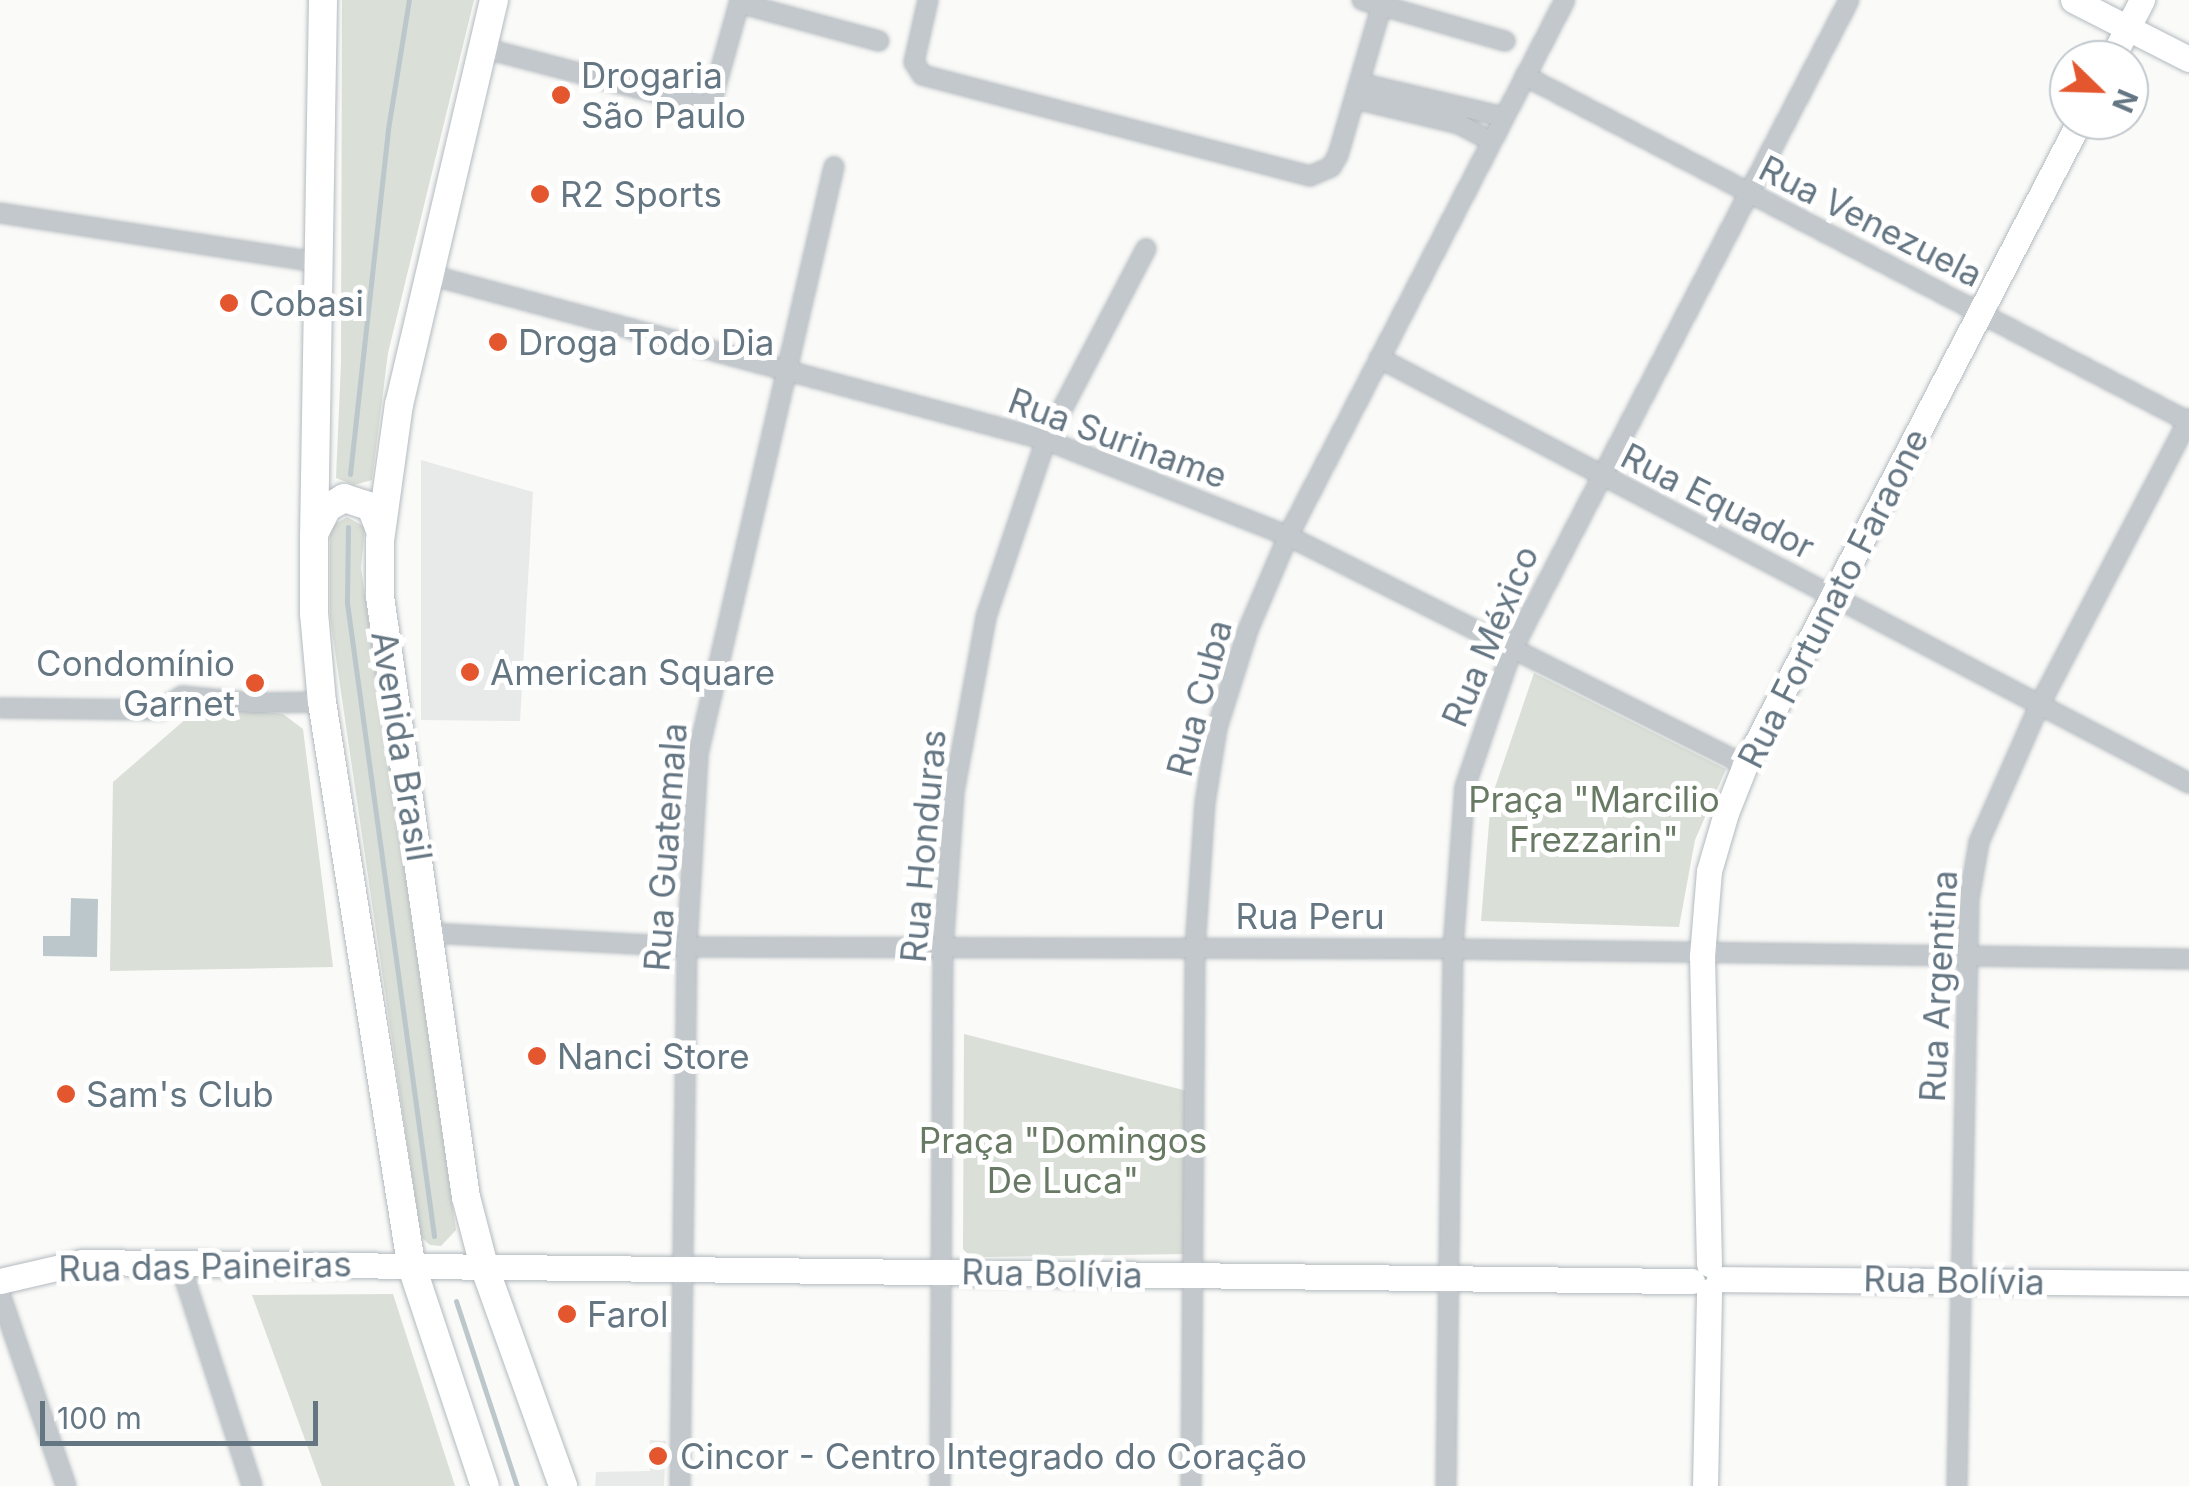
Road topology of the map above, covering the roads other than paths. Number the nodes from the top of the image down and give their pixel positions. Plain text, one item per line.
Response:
1 (322, 0) edge
2 (494, 0) edge
3 (928, 0) edge
4 (1362, 0) edge
5 (1564, 0) edge
6 (1849, 0) edge
7 (2073, 0) edge
8 (2142, 0) edge
9 (739, 1) edge
10 (1382, 6) junction
11 (2128, 28) junction
12 (2122, 40) edge
13 (879, 41) dead end
14 (1505, 41) dead end
15 (483, 48) junction
16 (2189, 59) edge
17 (1525, 76) junction
18 (1357, 91) junction
19 (1504, 117) junction
20 (2070, 140) edge
21 (1491, 141) junction
22 (834, 167) dead end
23 (1747, 194) junction
24 (0, 214) edge
25 (1146, 249) dead end
26 (316, 262) junction
27 (430, 275) junction
28 (1980, 313) junction
29 (1378, 358) junction
30 (785, 371) junction
31 (2189, 421) edge
32 (1046, 440) junction
33 (1600, 477) junction
34 (314, 536) junction
35 (1288, 536) junction
36 (380, 541) junction
37 (1833, 597) junction
38 (1512, 650) junction
39 (322, 702) junction
40 (2040, 704) junction
41 (0, 708) edge
42 (1745, 766) junction
43 (2189, 782) edge
44 (430, 932) junction
45 (687, 947) junction
46 (1195, 948) junction
47 (1453, 949) junction
48 (942, 950) junction
49 (1967, 953) junction
50 (1702, 956) junction
51 (2189, 959) edge
52 (180, 1264) junction
53 (411, 1264) junction
54 (484, 1266) junction
55 (684, 1270) junction
56 (940, 1272) junction
57 (1195, 1275) junction
58 (1450, 1276) junction
59 (1705, 1279) junction
60 (1960, 1279) junction
61 (0, 1281) edge
62 (2189, 1283) edge
63 (0, 1294) edge
64 (66, 1486) edge
65 (252, 1486) edge
66 (485, 1486) edge
67 (563, 1486) edge
68 (680, 1486) edge
69 (940, 1486) edge
70 (1191, 1486) edge
71 (1446, 1486) edge
72 (1705, 1486) edge
73 (1957, 1486) edge

1 - 26 main road, Avenida Brasil
2 - 15 main road, Avenida Brasil
3 - 18 street
4 - 10 street
5 - 17 street, Rua Cuba
6 - 23 street, Rua México
7 - 11 main road
8 - 11 main road
9 - 13 street
9 - 15 street
10 - 14 street
10 - 18 street
11 - 12 main road
11 - 16 main road
15 - 27 main road, Avenida Brasil
17 - 19 street, Rua Cuba
17 - 23 street, Rua Venezuela
18 - 19 street
18 - 21 street
19 - 21 street, Rua Cuba
20 - 28 main road, Rua Fortunato Faraone
21 - 29 street, Rua Cuba
22 - 30 street, Rua Guatemala
23 - 28 street, Rua Venezuela
23 - 33 street, Rua México
24 - 26 street
25 - 32 street, Rua Honduras
26 - 34 main road, Avenida Brasil
27 - 30 street, Rua Suriname
27 - 36 main road, Avenida Brasil
28 - 31 street, Rua Venezuela
28 - 37 main road, Rua Fortunato Faraone
29 - 33 street, Rua Equador
29 - 35 street, Rua Cuba
30 - 32 street, Rua Suriname
30 - 45 street, Rua Guatemala
31 - 40 street, Rua Argentina
32 - 35 street, Rua Suriname
32 - 48 street, Rua Honduras
33 - 37 street, Rua Equador
33 - 38 street, Rua México
34 - 36 main road
34 - 39 main road, Avenida Brasil
35 - 38 street, Rua Suriname
35 - 46 street, Rua Cuba
36 - 44 main road, Avenida Brasil
37 - 40 street, Rua Equador
37 - 42 main road, Rua Fortunato Faraone
38 - 42 street, Rua Suriname
38 - 47 street, Rua México
39 - 41 street
39 - 53 main road, Avenida Brasil
40 - 43 street, Rua Equador
40 - 49 street, Rua Argentina
42 - 50 main road, Rua Fortunato Faraone
44 - 45 street, Rua Peru
44 - 54 main road, Avenida Brasil
45 - 48 street, Rua Peru
45 - 55 street, Rua Guatemala
46 - 47 street, Rua Peru
46 - 48 street, Rua Peru
46 - 57 street, Rua Cuba
47 - 50 street, Rua Peru
47 - 58 street, Rua México
48 - 56 street, Rua Honduras
49 - 50 street, Rua Peru
49 - 51 street, Rua Peru
49 - 60 street, Rua Argentina
50 - 59 main road, Rua Fortunato Faraone
52 - 53 main road, Rua das Paineiras
52 - 61 main road, Rua das Paineiras
52 - 65 street
53 - 54 main road, Rua Bolívia
53 - 66 main road, Avenida Brasil
54 - 55 main road, Rua Bolívia
54 - 67 main road, Avenida Brasil
55 - 56 main road, Rua Bolívia
55 - 68 street, Rua Guatemala
56 - 57 main road, Rua Bolívia
56 - 69 street, Rua Honduras
57 - 58 main road, Rua Bolívia
57 - 70 street, Rua Cuba
58 - 59 main road, Rua Bolívia
58 - 71 street, Rua México
59 - 60 main road, Rua Bolívia
59 - 72 main road, Rua Fortunato Faraone
60 - 62 main road, Rua Bolívia
60 - 73 street, Rua Argentina
63 - 64 street

